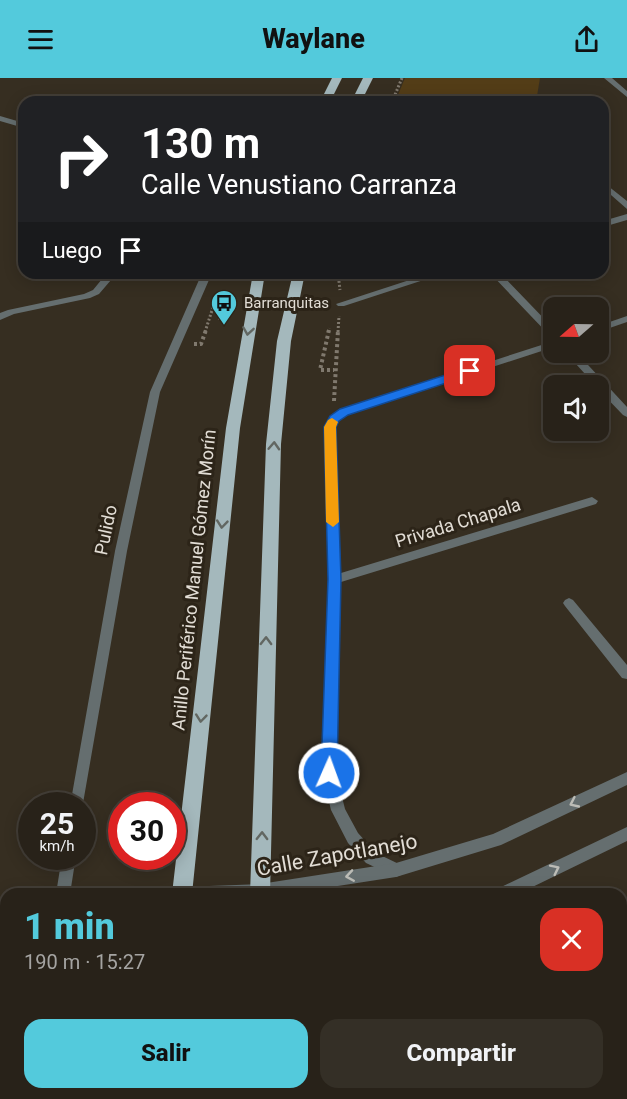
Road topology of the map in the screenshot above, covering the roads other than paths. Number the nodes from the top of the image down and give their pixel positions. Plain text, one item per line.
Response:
1 (337, 78) edge
2 (368, 78) edge
3 (608, 78) edge
4 (627, 95) edge
5 (328, 96) edge
6 (359, 96) edge
7 (0, 118) edge
8 (18, 124) edge
9 (609, 190) edge
10 (627, 206) edge
11 (627, 217) edge
12 (609, 222) edge
13 (107, 279) edge
14 (204, 279) edge
15 (258, 279) edge
16 (297, 279) edge
17 (421, 279) edge
18 (501, 279) edge
19 (341, 304) road end
20 (0, 316) edge
21 (627, 319) edge
22 (543, 323) edge
23 (609, 325) edge
24 (543, 348) edge
25 (580, 363) edge
26 (627, 413) edge
27 (592, 501) dead end
28 (335, 579) junction
29 (569, 603) dead end
30 (627, 674) edge
31 (627, 778) edge
32 (79, 792) edge
33 (627, 834) edge
34 (67, 870) edge
35 (396, 870) junction
36 (64, 888) edge
37 (183, 888) edge
38 (260, 888) edge
39 (285, 888) edge
40 (514, 888) edge

1 - 5 highway
2 - 6 highway
3 - 4 street
7 - 8 street
9 - 10 street
11 - 12 street
13 - 20 street
14 - 32 street, Pulido
15 -> 37 highway, Anillo Periférico Manuel Gómez Morín
38 -> 16 highway
17 - 19 street
18 - 22 street
21 - 23 street
24 - 28 street
25 - 26 street
27 - 28 street, Privada Chapala
28 - 35 street
29 - 30 street
31 -> 35 street, Calle Zapotlanejo
40 -> 33 street
34 - 36 street
35 -> 39 street, Calle Zapotlanejo

